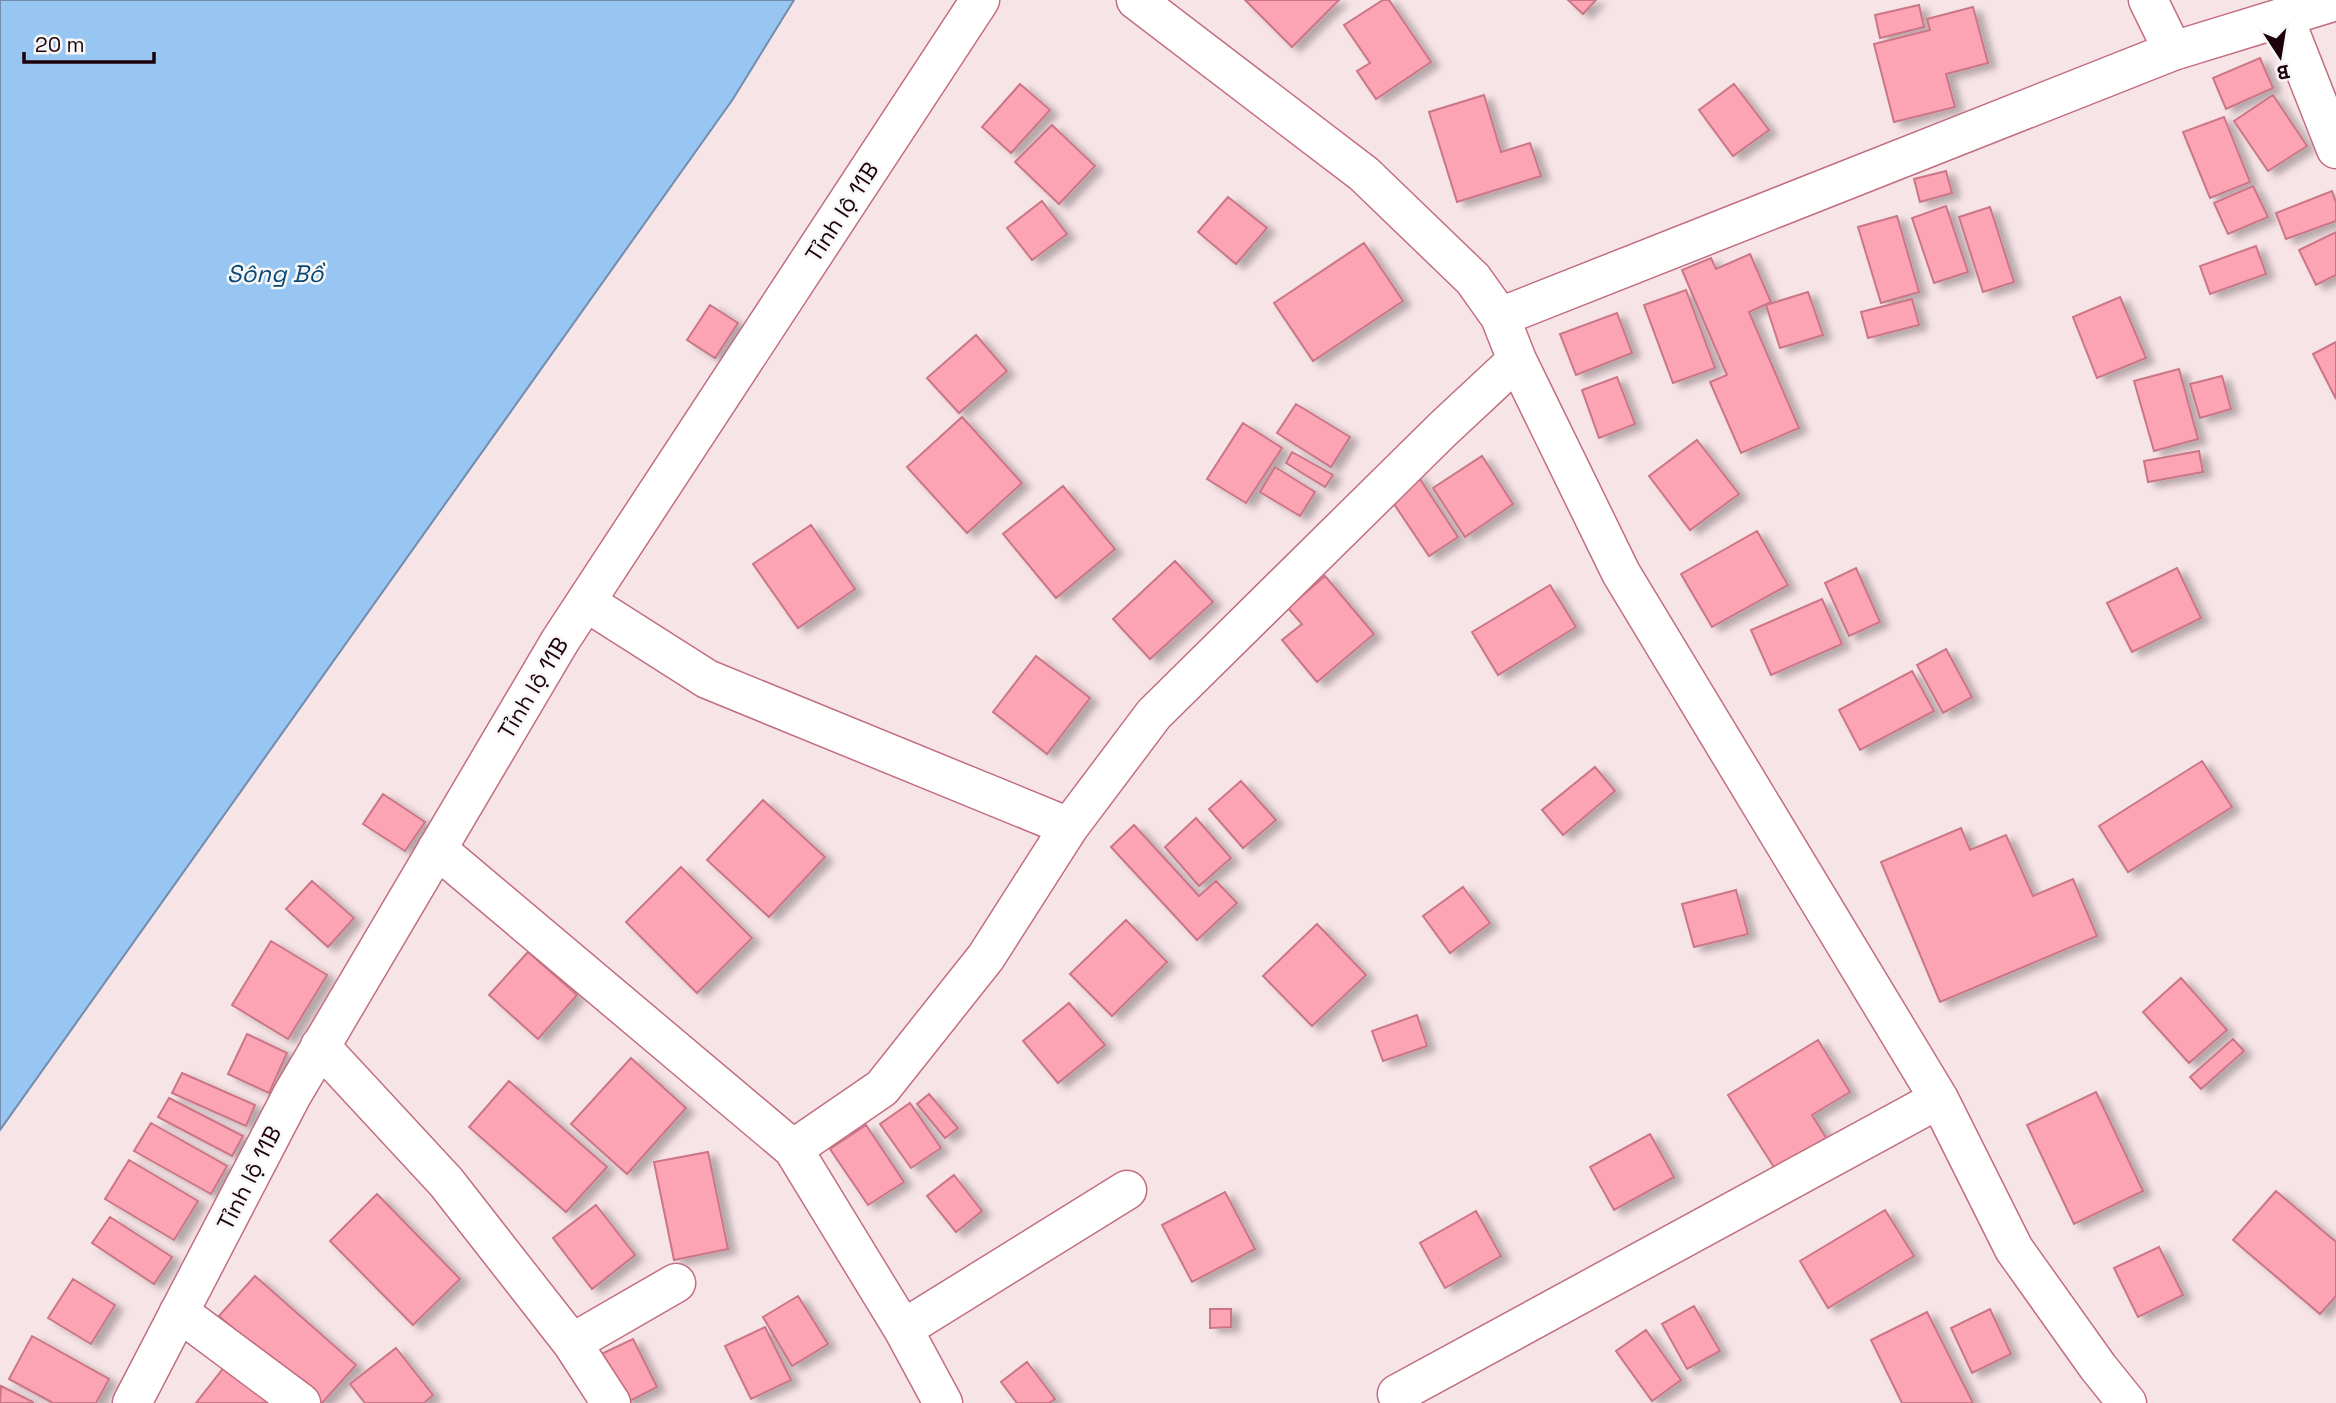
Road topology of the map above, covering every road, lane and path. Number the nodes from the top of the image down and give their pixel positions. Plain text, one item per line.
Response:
1 (980, 0) edge
2 (1136, 0) edge
3 (2148, 0) edge
4 (2336, 1) edge
5 (2284, 17) junction
6 (2173, 51) junction
7 (2336, 149) edge
8 (1500, 317) junction
9 (1517, 360) junction
10 (586, 602) junction
11 (1069, 827) junction
12 (437, 849) junction
13 (320, 1046) junction
14 (1939, 1099) junction
15 (793, 1149) junction
16 (1127, 1190) dead end
17 (676, 1283) dead end
18 (179, 1312) junction
19 (903, 1328) junction
20 (572, 1343) junction
21 (1397, 1394) dead end
22 (132, 1403) edge
23 (301, 1403) edge
24 (611, 1403) edge
25 (943, 1403) edge
26 (2127, 1403) edge

1 - 10 street, Tỉnh lộ 11B
2 - 8 street
3 - 6 street
4 - 5 street
5 - 6 street
5 - 7 street
6 - 8 street
8 - 9 street
9 - 11 street
9 - 14 street
10 - 11 street
10 - 12 street, Tỉnh lộ 11B
11 - 15 street
12 - 13 street, Tỉnh lộ 11B
12 - 15 street
13 - 18 street, Tỉnh lộ 11B
13 - 20 street
14 - 21 street
14 - 26 street
15 - 19 street
16 - 19 street
17 - 20 street
18 - 22 street, Tỉnh lộ 11B
18 - 23 street
19 - 25 street
20 - 24 street

